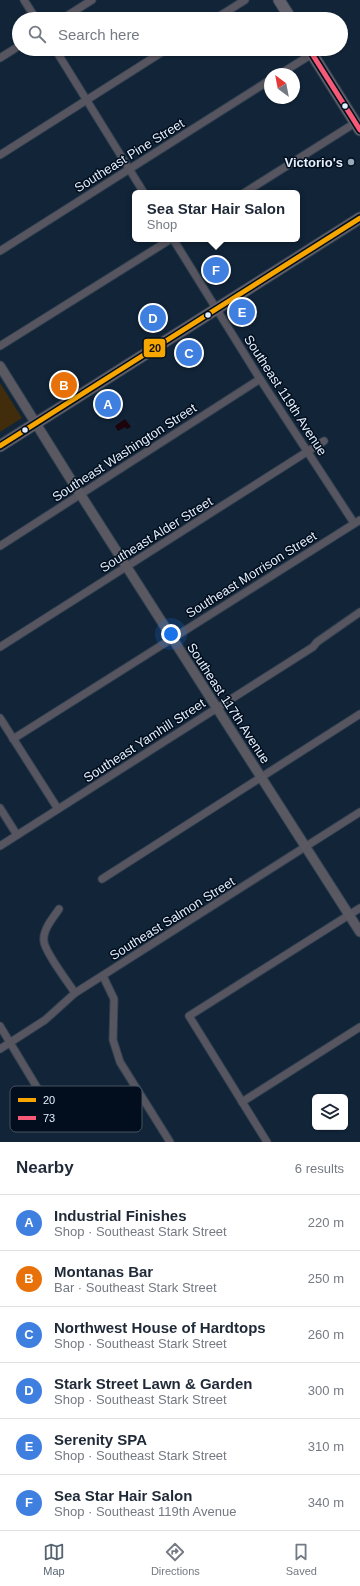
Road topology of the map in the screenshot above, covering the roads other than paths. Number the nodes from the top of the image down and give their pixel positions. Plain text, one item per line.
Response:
1 (24, 0) edge
2 (92, 0) edge
3 (245, 0) edge
4 (279, 0) edge
5 (32, 12) edge
6 (73, 12) edge
7 (226, 12) edge
8 (287, 12) edge
9 (12, 50) edge
10 (59, 56) edge
11 (156, 56) edge
12 (304, 56) edge
13 (314, 56) edge
14 (0, 58) edge
15 (288, 68) edge
16 (264, 84) edge
17 (87, 100) junction
18 (358, 126) edge
19 (0, 155) edge
20 (129, 169) junction
21 (142, 190) edge
22 (249, 190) edge
23 (360, 218) edge
24 (167, 242) edge
25 (174, 242) edge
26 (0, 251) edge
27 (216, 309) junction
28 (0, 346) edge
29 (0, 366) edge
30 (260, 379) junction
31 (35, 424) junction
32 (324, 441) dead end
33 (0, 446) edge
34 (308, 451) junction
35 (80, 494) junction
36 (357, 521) edge
37 (0, 546) edge
38 (126, 566) junction
39 (360, 612) edge
40 (172, 638) junction
41 (0, 647) edge
42 (216, 708) junction
43 (360, 714) edge
44 (0, 718) edge
45 (13, 739) junction
46 (261, 777) junction
47 (0, 808) edge
48 (58, 809) junction
49 (360, 812) edge
50 (17, 835) junction
51 (0, 846) edge
52 (305, 846) junction
53 (102, 879) dead end
54 (59, 908) dead end
55 (360, 908) edge
56 (349, 915) junction
57 (360, 932) edge
58 (103, 976) junction
59 (75, 993) junction
60 (0, 1026) edge
61 (360, 1027) edge
62 (10, 1043) junction
63 (0, 1049) edge
64 (36, 1086) edge
65 (135, 1086) edge
66 (142, 1097) edge
67 (242, 1102) junction
68 (170, 1142) edge
69 (267, 1142) edge

1 - 5 street
2 - 6 street
3 - 7 street
4 - 8 main road
9 - 14 street
10 - 17 street
11 - 17 street
12 - 15 street
13 - 18 main road
16 - 20 street, Southeast Pine Street
17 - 19 street
17 - 20 street
18 - 22 street
20 - 21 street
20 - 26 street, Southeast Pine Street
23 - 27 main road
24 - 28 street
25 - 27 street, Southeast 119th Avenue
27 - 30 street, Southeast 119th Avenue
27 - 31 main road
29 - 31 street, Southeast 117th Avenue
30 - 34 street, Southeast 119th Avenue
30 - 35 street, Southeast Washington Street
31 - 33 main road
31 - 35 street, Southeast 117th Avenue
32 - 34 street, Southeast Alder Street
34 - 36 street, Southeast 119th Avenue
34 - 38 street, Southeast Alder Street
35 - 37 street, Southeast Washington Street
35 - 38 street, Southeast 117th Avenue
36 - 40 street, Southeast Morrison Street
38 - 40 street, Southeast 117th Avenue
38 - 41 street, Southeast Alder Street
39 - 42 street, Southeast Yamhill Street
40 - 42 street, Southeast 117th Avenue
40 - 45 street, Southeast Morrison Street
42 - 46 street, Southeast 117th Avenue
42 - 48 street, Southeast Yamhill Street
43 - 46 street
44 - 45 street
45 - 48 street
46 - 52 street, Southeast 117th Avenue
46 - 53 street
47 - 50 street
48 - 50 street, Southeast Yamhill Street
49 - 52 street, Southeast Salmon Street
50 - 51 street, Southeast Yamhill Street
52 - 56 street, Southeast 117th Avenue
52 - 58 street, Southeast Salmon Street
54 - 59 street
55 - 56 street
56 - 57 street, Southeast 117th Avenue
56 - 67 street
58 - 59 street, Southeast Salmon Street
58 - 65 street
59 - 62 street, Southeast Salmon Street
60 - 62 street
61 - 67 street
62 - 63 street, Southeast Salmon Street
62 - 64 street
66 - 68 street
67 - 69 street

